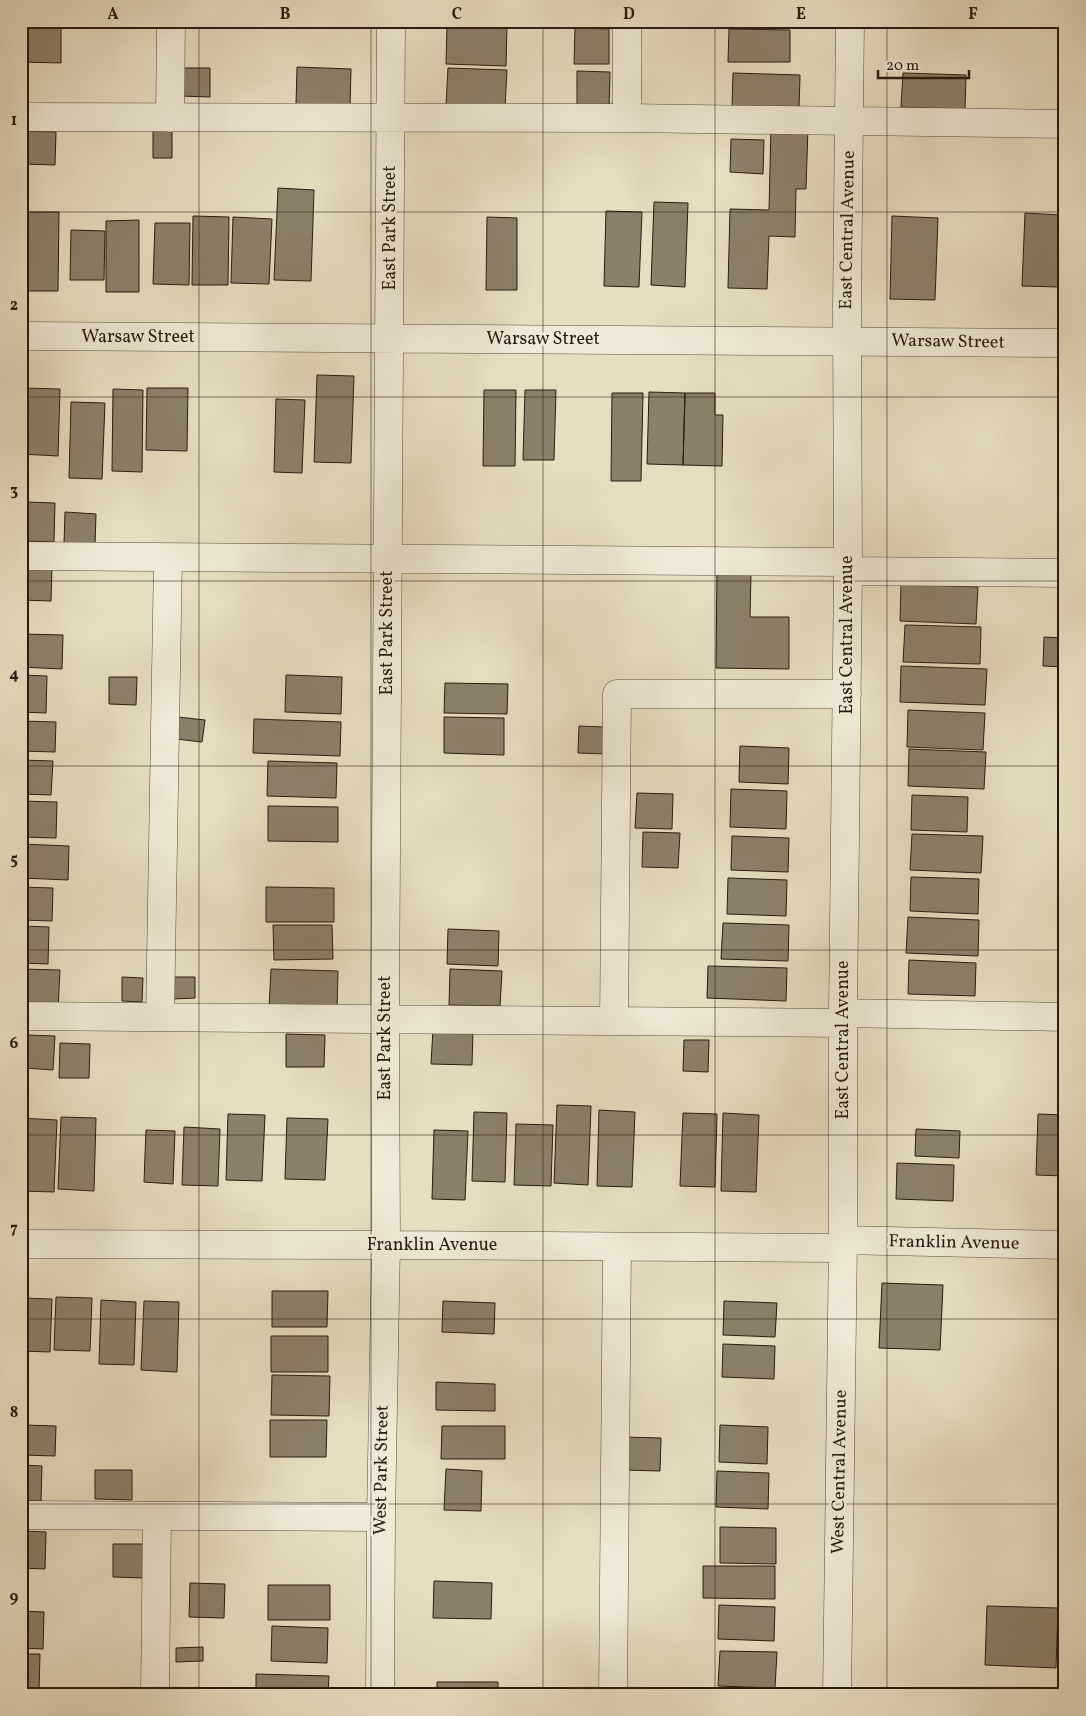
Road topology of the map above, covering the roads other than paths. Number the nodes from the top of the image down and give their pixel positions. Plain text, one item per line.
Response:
1 (171, 21) edge
2 (391, 21) edge
3 (627, 21) edge
4 (850, 21) edge
5 (21, 117) edge
6 (170, 118) junction
7 (390, 118) junction
8 (627, 118) junction
9 (850, 121) junction
10 (1065, 124) edge
11 (21, 336) edge
12 (389, 338) junction
13 (847, 341) junction
14 (1065, 343) edge
15 (21, 556) edge
16 (168, 558) junction
17 (387, 559) junction
18 (848, 567) junction
19 (1065, 573) edge
20 (847, 694) junction
21 (21, 1016) edge
22 (160, 1017) junction
23 (1065, 1017) edge
24 (385, 1018) junction
25 (843, 1018) junction
26 (614, 1021) junction
27 (21, 1244) edge
28 (843, 1244) junction
29 (386, 1245) junction
30 (1065, 1245) edge
31 (617, 1247) junction
32 (21, 1515) edge
33 (157, 1517) junction
34 (381, 1517) junction
35 (156, 1695) edge
36 (380, 1695) edge
37 (613, 1695) edge
38 (837, 1695) edge

1 - 6 street
2 - 7 street, East Park Street
3 - 8 street
4 - 9 street, East Central Avenue
5 - 6 street
6 - 7 street
7 - 8 street
7 - 12 street, East Park Street
8 - 9 street
9 - 10 street
9 - 13 street, East Central Avenue
11 - 12 street, Warsaw Street
12 - 13 street, Warsaw Street
12 - 17 street, East Park Street
13 - 14 street, Warsaw Street
13 - 18 street, East Central Avenue
15 - 16 street
16 - 17 street
16 - 22 street
17 - 18 street
17 - 24 street, East Park Street
18 - 19 street
18 - 20 street, East Central Avenue
20 - 25 street, East Central Avenue
20 - 26 street
21 - 22 street
22 - 24 street
23 - 25 street
24 - 26 street
24 - 29 street, East Park Street
25 - 26 street
25 - 28 street, East Central Avenue
27 - 29 street, Franklin Avenue
28 - 30 street, Franklin Avenue
28 - 31 street, Franklin Avenue
28 - 38 street, West Central Avenue
29 - 31 street, Franklin Avenue
29 - 34 street, West Park Street
31 - 37 street
32 - 33 street
33 - 34 street
33 - 35 street
34 - 36 street, West Park Street

